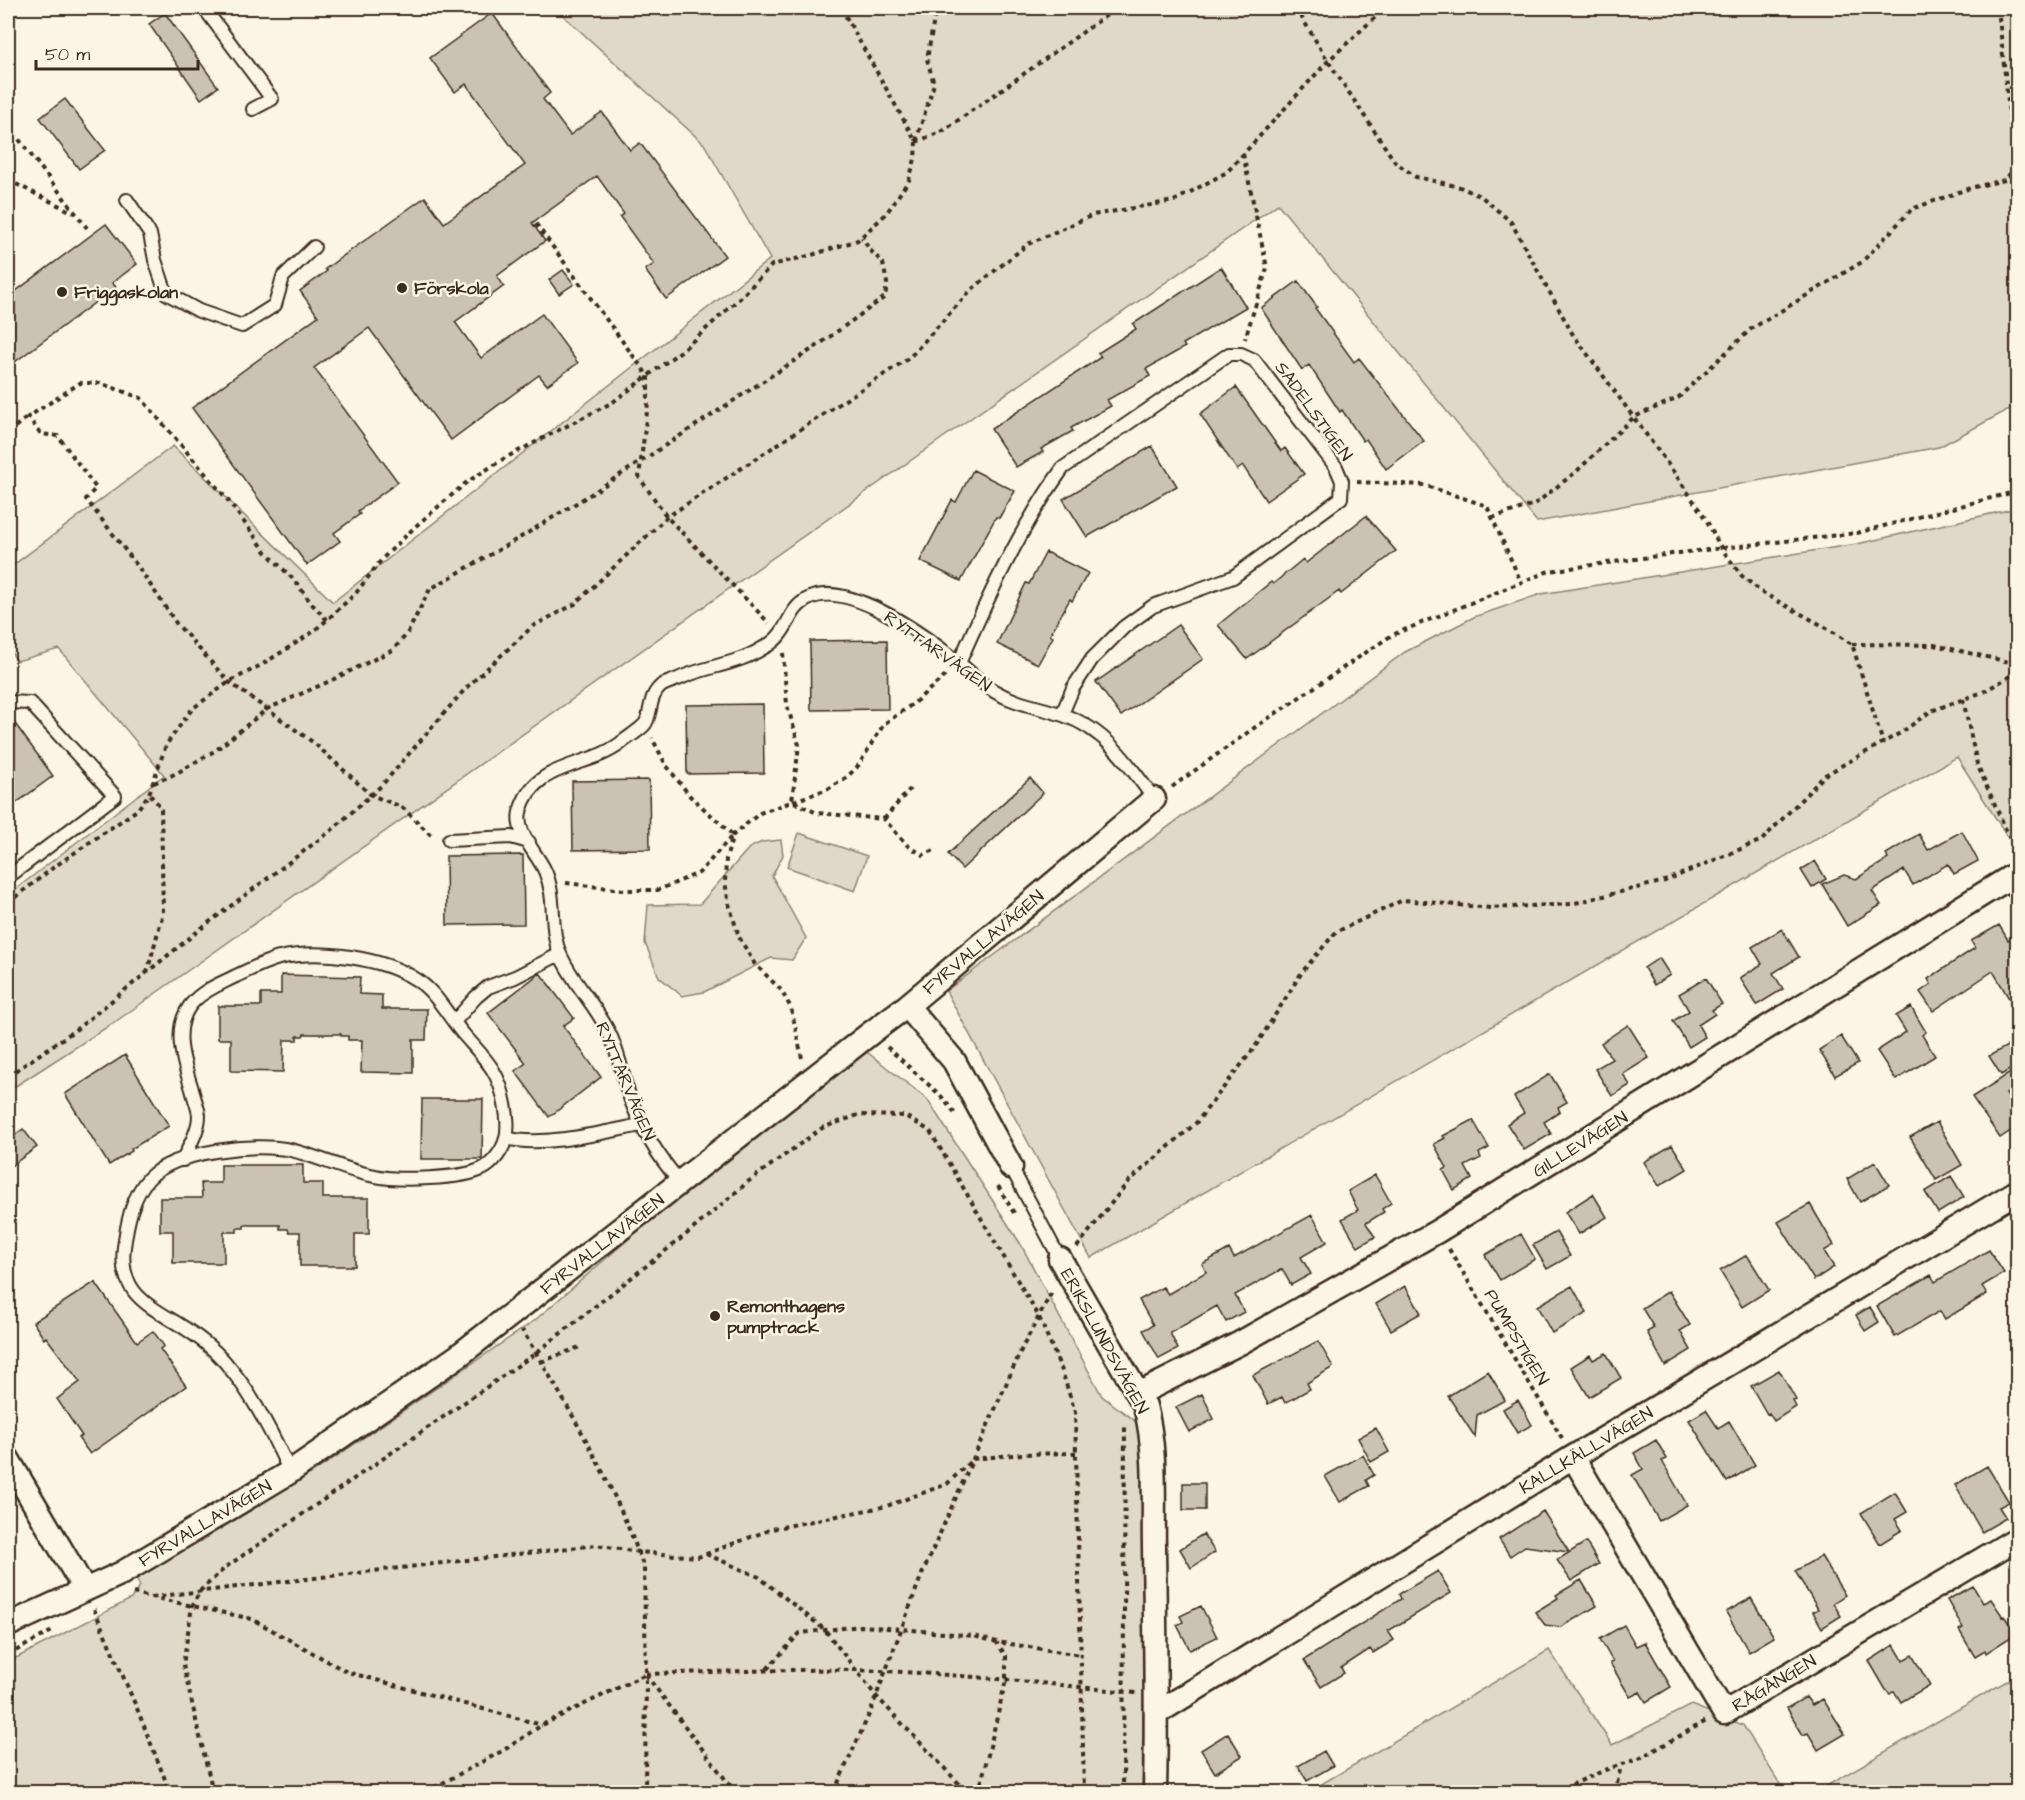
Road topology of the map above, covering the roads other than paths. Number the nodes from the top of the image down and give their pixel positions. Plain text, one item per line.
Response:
1 (204, 8) edge
2 (253, 109) dead end
3 (127, 200) dead end
4 (314, 247) dead end
5 (958, 663) junction
6 (8, 702) edge
7 (1062, 714) junction
8 (1154, 799) joint
9 (449, 840) road end
10 (529, 842) junction
11 (8, 877) edge
12 (2015, 882) edge
13 (560, 954) junction
14 (907, 1006) junction
15 (454, 1022) junction
16 (641, 1125) junction
17 (507, 1138) junction
18 (183, 1160) junction
19 (1004, 1176) joint
20 (681, 1183) junction
21 (2018, 1191) edge
22 (1060, 1270) joint
23 (1138, 1395) junction
24 (1573, 1457) junction
25 (8, 1459) edge
26 (290, 1472) junction
27 (2018, 1538) edge
28 (89, 1599) junction
29 (8, 1625) edge
30 (1156, 1704) junction
31 (1155, 1792) edge

1 - 2 lane
3 - 4 lane
5 - 7 lane, RYTTARVÄGEN
5 - 7 lane, SADELSTIGEN
5 - 10 lane, RYTTARVÄGEN
6 - 11 lane
7 - 8 lane, RYTTARVÄGEN
8 - 14 street, FYRVALLAVÄGEN
9 - 10 lane
10 - 13 lane, RYTTARVÄGEN
12 - 23 street, GILLEVÄGEN
13 - 15 lane
13 - 16 lane, RYTTARVÄGEN
14 - 19 street, ERIKSLUNDSVÄGEN
14 - 20 street, FYRVALLAVÄGEN
15 - 17 lane
15 - 18 lane
16 - 17 lane
16 - 20 lane, RYTTARVÄGEN
17 - 18 lane
18 - 26 lane
19 - 22 lane, ERIKSLUNDSVÄGEN
20 - 26 street, FYRVALLAVÄGEN
21 - 24 street, KALLKÄLLVÄGEN
22 - 23 street, ERIKSLUNDSVÄGEN
23 - 30 street, ERIKSLUNDSVÄGEN
24 - 27 street, RÅGÅNGEN
24 - 30 street, KALLKÄLLVÄGEN
25 - 28 street
26 - 28 street, FYRVALLAVÄGEN
28 - 29 street, FYRVALLAVÄGEN
30 - 31 street, ERIKSLUNDSVÄGEN

